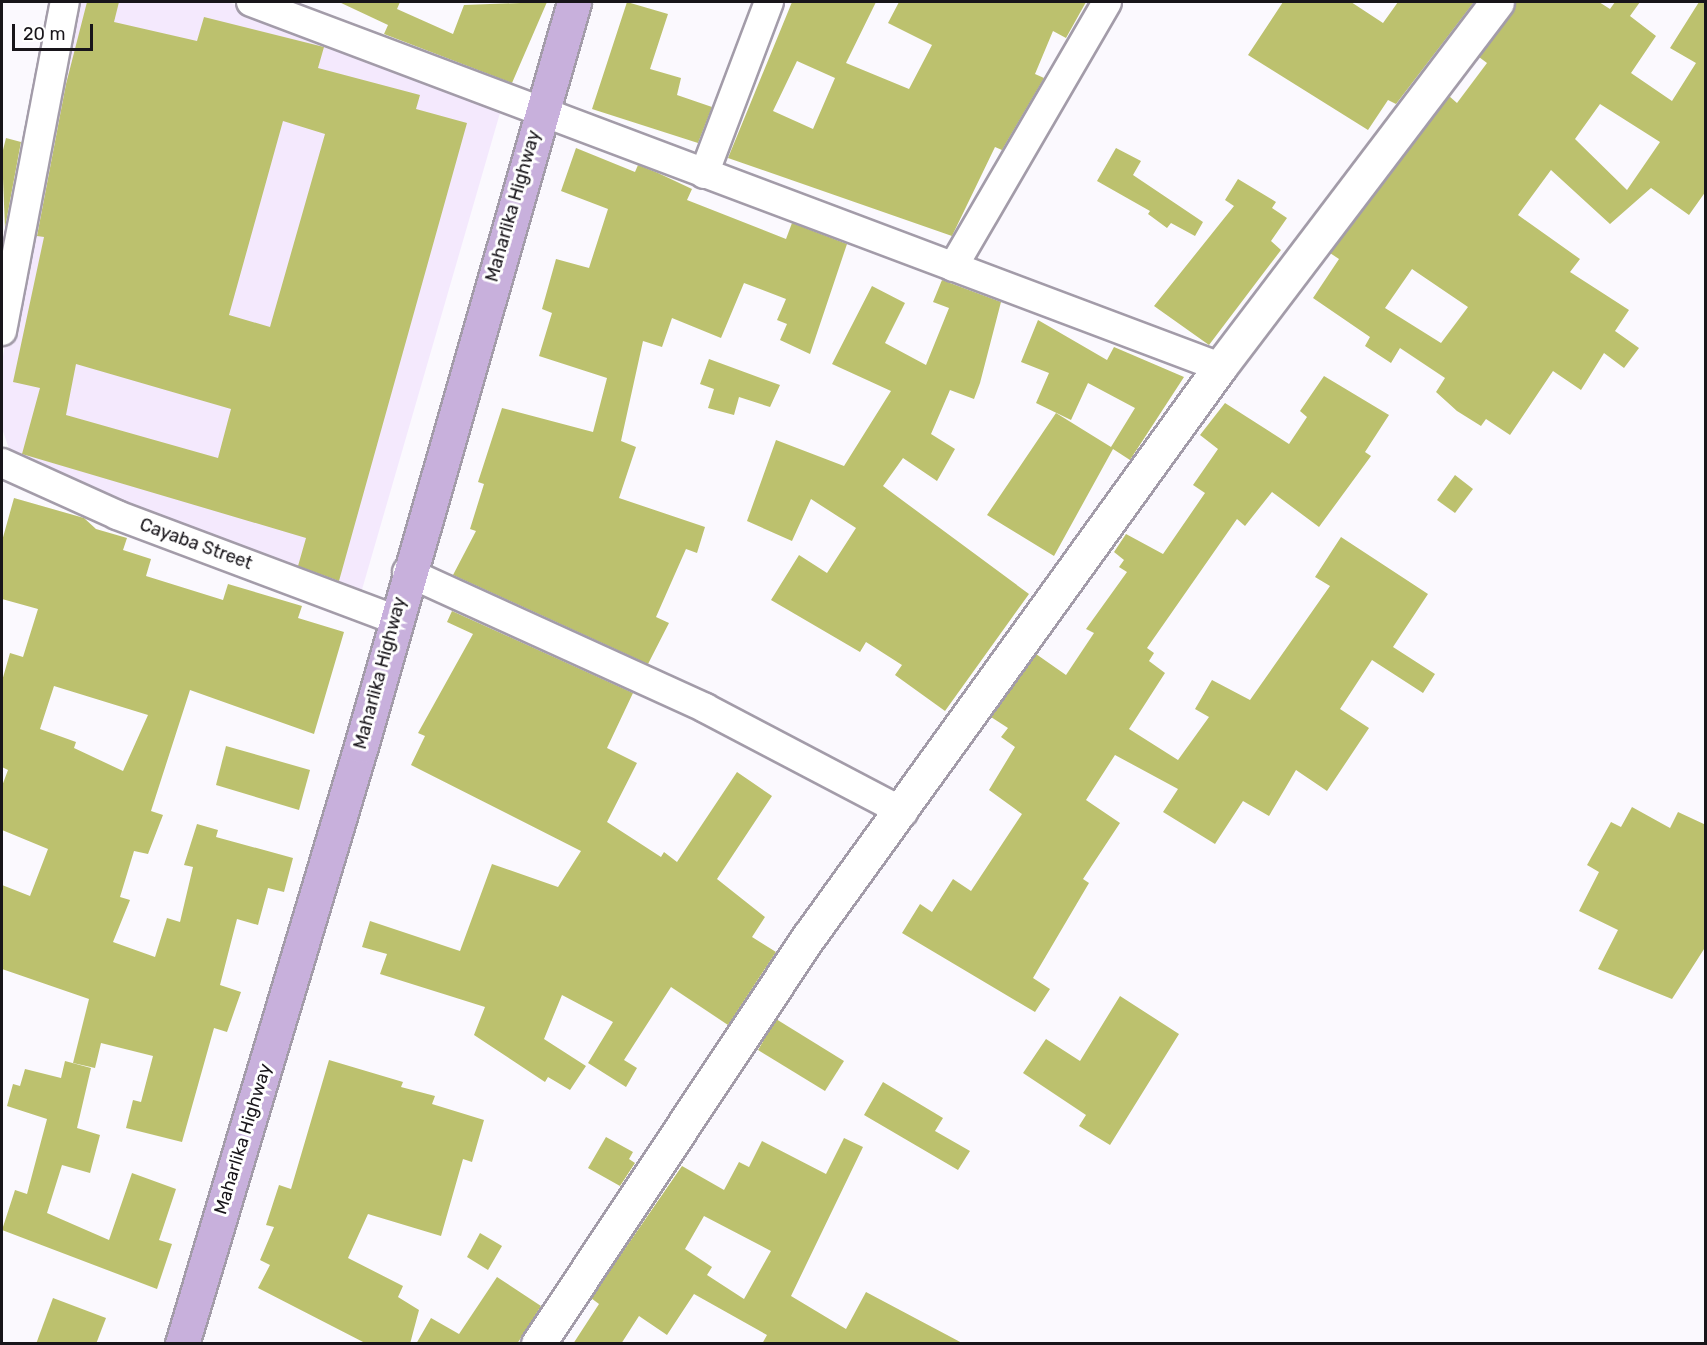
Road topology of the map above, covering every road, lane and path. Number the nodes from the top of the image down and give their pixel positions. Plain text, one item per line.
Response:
1 (65, 2) edge
2 (251, 2) edge
3 (574, 2) edge
4 (769, 2) edge
5 (1107, 2) edge
6 (1497, 2) edge
7 (541, 109) junction
8 (704, 174) junction
9 (953, 267) junction
10 (2, 331) edge
11 (1220, 367) junction
12 (3, 470) edge
13 (407, 572) junction
14 (394, 618) junction
15 (903, 812) junction
16 (182, 1344) edge
17 (538, 1344) edge

1 - 10 street
2 - 7 street
3 - 7 main road, Maharlika Highway
4 - 8 street
5 - 9 street
6 - 11 street
7 - 8 street
7 - 13 main road, Maharlika Highway
8 - 9 street
9 - 11 street
11 - 15 street
12 - 14 street, Cayaba Street
13 - 14 main road, Maharlika Highway
13 - 15 street
14 - 16 main road, Maharlika Highway
15 - 17 street

